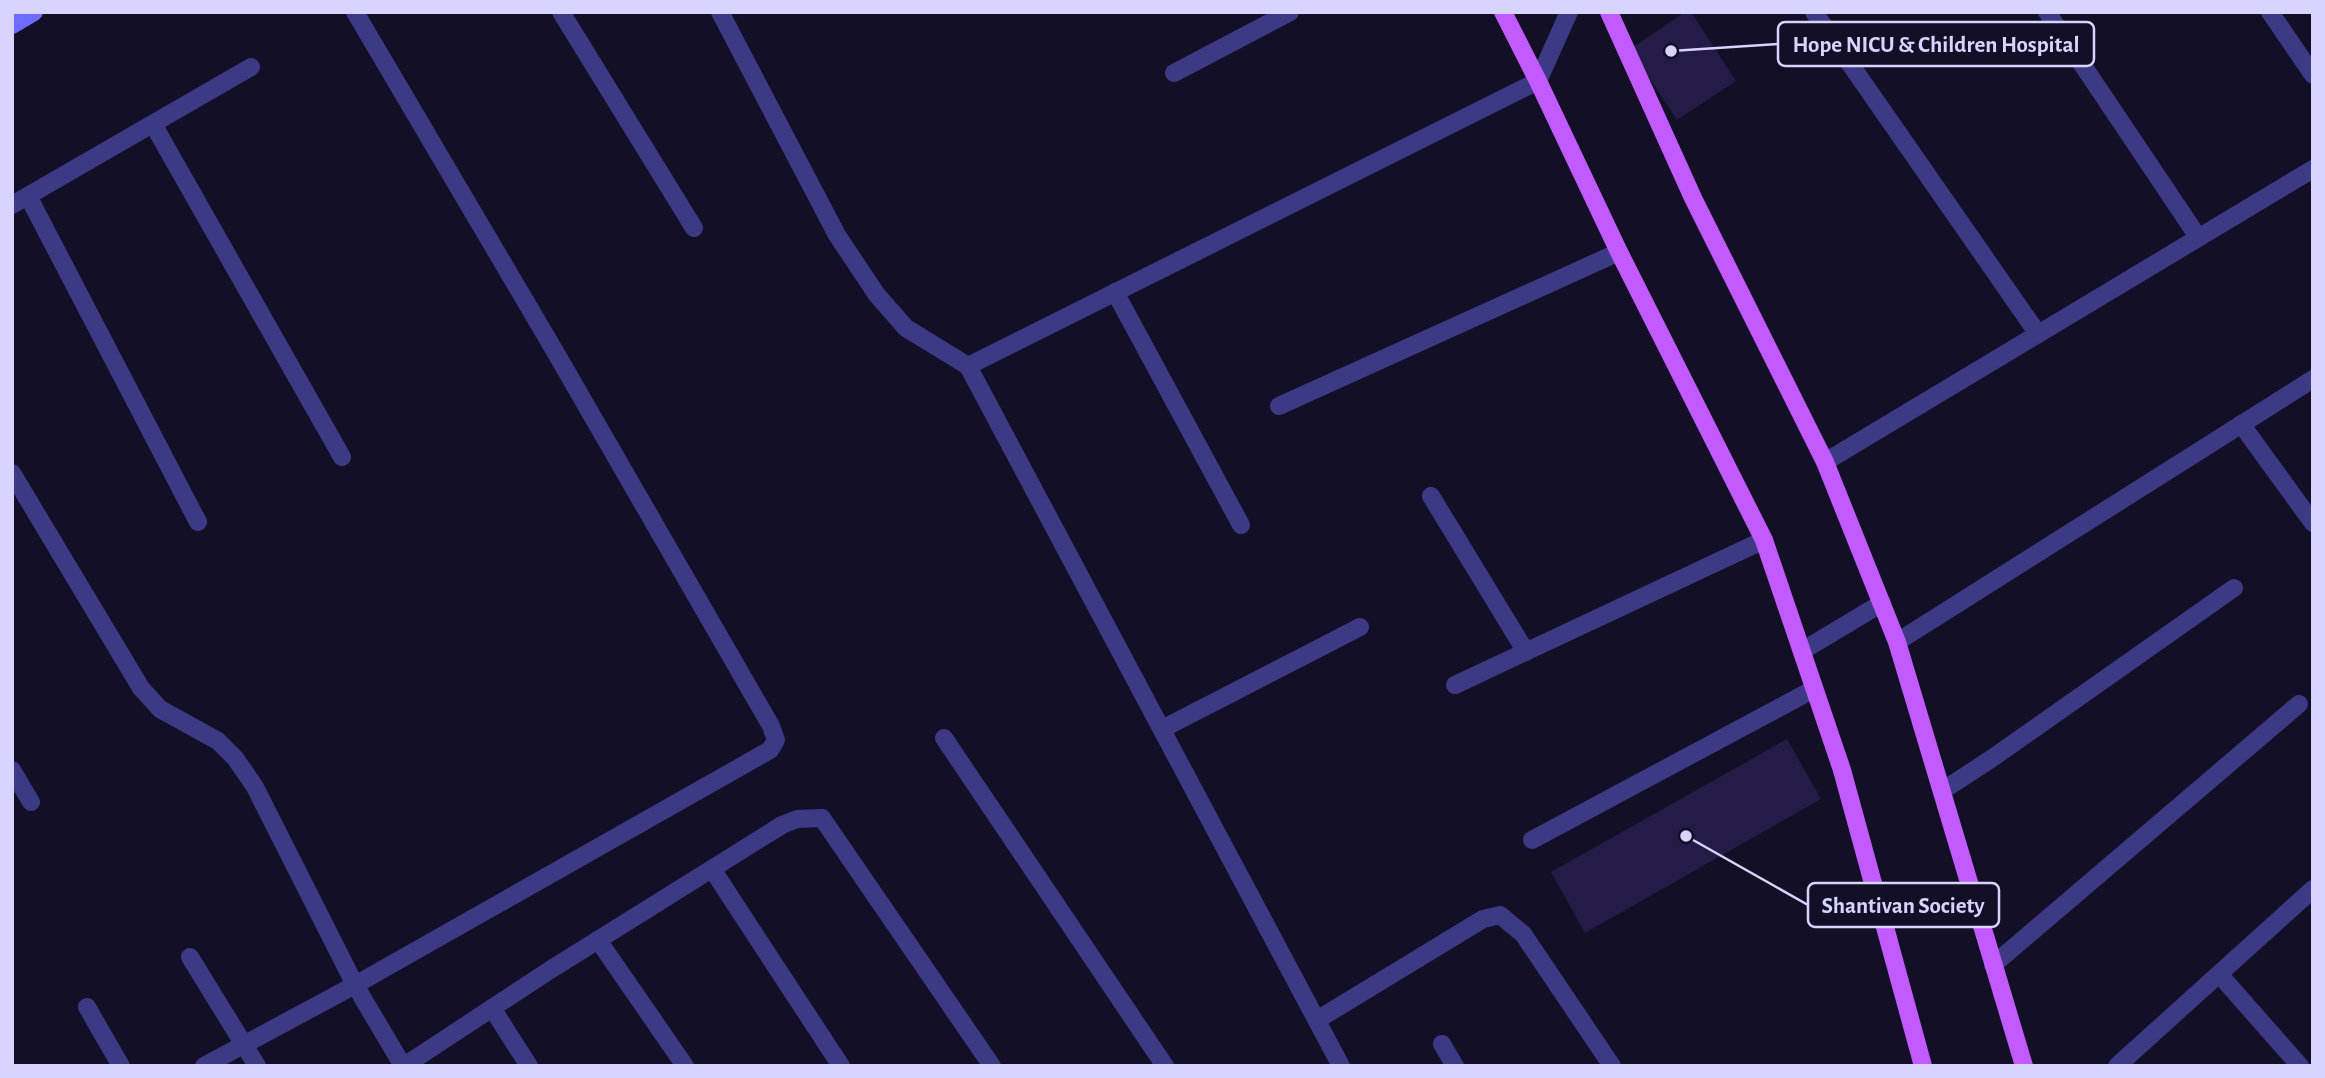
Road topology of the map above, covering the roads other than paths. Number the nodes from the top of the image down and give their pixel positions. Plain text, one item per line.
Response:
1 (34, 12) edge
2 (355, 12) edge
3 (561, 12) edge
4 (720, 12) edge
5 (1290, 12) edge
6 (1503, 12) edge
7 (1569, 12) edge
8 (1609, 12) edge
9 (1814, 12) edge
10 (2047, 12) edge
11 (2270, 12) edge
12 (12, 25) edge
13 (251, 67) dead end
14 (1174, 73) dead end
15 (2313, 75) edge
16 (1538, 80) junction
17 (153, 124) junction
18 (2313, 169) edge
19 (20, 201) edge
20 (694, 228) dead end
21 (2198, 237) junction
22 (1619, 252) junction
23 (1115, 292) junction
24 (2038, 334) junction
25 (968, 366) junction
26 (2313, 379) edge
27 (1279, 406) dead end
28 (2241, 424) junction
29 (342, 457) dead end
30 (1825, 462) junction
31 (12, 473) edge
32 (1431, 495) dead end
33 (198, 522) dead end
34 (2313, 523) edge
35 (1241, 525) dead end
36 (1764, 540) junction
37 (2234, 588) dead end
38 (1882, 603) junction
39 (1360, 627) dead end
40 (1897, 642) junction
41 (1802, 651) junction
42 (1526, 652) junction
43 (1455, 685) dead end
44 (1814, 689) junction
45 (2300, 705) dead end
46 (1162, 729) junction
47 (944, 738) dead end
48 (12, 770) edge
49 (1942, 791) junction
50 (31, 802) dead end
51 (1532, 840) dead end
52 (712, 869) junction
53 (2313, 888) edge
54 (598, 940) junction
55 (190, 957) dead end
56 (1993, 965) junction
57 (2219, 974) junction
58 (355, 985) junction
59 (87, 1007) dead end
60 (492, 1008) junction
61 (1317, 1020) junction
62 (243, 1044) junction
63 (1442, 1044) dead end
64 (121, 1066) edge
65 (204, 1066) edge
66 (257, 1066) edge
67 (404, 1066) edge
68 (529, 1066) edge
69 (685, 1066) edge
70 (841, 1066) edge
71 (992, 1066) edge
72 (1165, 1066) edge
73 (1341, 1066) edge
74 (1455, 1066) edge
75 (1612, 1066) edge
76 (1923, 1066) edge
77 (2024, 1066) edge
78 (2117, 1066) edge
79 (2300, 1066) edge

1 - 12 main road
2 - 58 street
3 - 20 street
4 - 25 street
5 - 14 street
6 - 16 main road
7 - 16 street
8 - 30 main road
9 - 24 street
10 - 21 street
11 - 15 street
13 - 17 street
16 - 22 main road
16 - 23 street
17 - 19 street
17 - 29 street
18 - 21 street
19 - 33 street
21 - 24 street
22 - 27 street
22 - 36 main road
23 - 25 street
23 - 35 street
24 - 30 street
25 - 46 street
26 - 28 street
28 - 34 street
28 - 40 street
30 - 38 main road
31 - 58 street
32 - 42 street
36 - 41 main road
36 - 42 street
37 - 49 street
38 - 40 main road
38 - 41 street
39 - 46 street
40 - 49 main road
41 - 44 main road
42 - 43 street
44 - 51 street
44 - 76 main road
45 - 56 street
46 - 61 street
47 - 72 street
48 - 50 street
49 - 56 main road
52 - 54 street
52 - 70 street
52 - 71 street
53 - 57 street
54 - 60 street
54 - 69 street
55 - 62 street
56 - 77 main road
57 - 78 street
57 - 79 street
58 - 62 street
58 - 67 street
59 - 64 street
60 - 67 street
60 - 68 street
61 - 73 street
61 - 75 street
62 - 65 street
62 - 66 street
63 - 74 street

